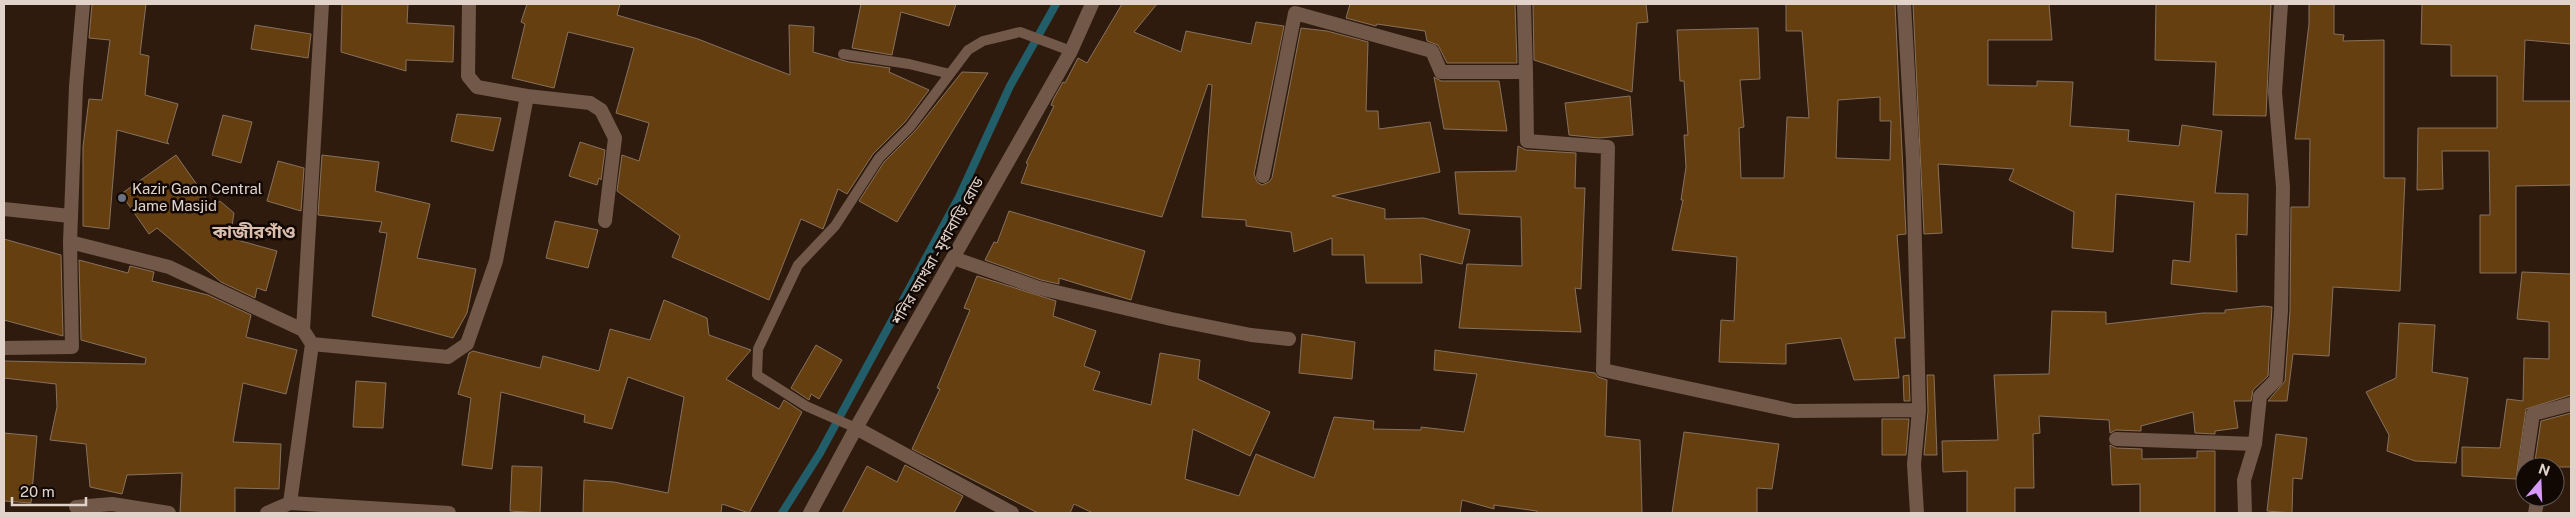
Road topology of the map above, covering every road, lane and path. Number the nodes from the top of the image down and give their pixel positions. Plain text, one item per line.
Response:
1 (83, 4) edge
2 (322, 4) edge
3 (469, 4) edge
4 (1092, 4) edge
5 (1524, 4) edge
6 (1904, 4) edge
7 (2281, 4) edge
8 (1066, 49) junction
9 (843, 54) dead end
10 (1526, 72) junction
11 (950, 74) junction
12 (527, 96) junction
13 (1264, 176) dead end
14 (4, 209) edge
15 (70, 216) junction
16 (605, 221) dead end
17 (70, 242) junction
18 (953, 258) junction
19 (303, 330) junction
20 (1289, 339) dead end
21 (312, 344) junction
22 (4, 348) edge
23 (2571, 404) edge
24 (1919, 410) junction
25 (856, 428) junction
26 (2116, 439) dead end
27 (2255, 444) junction
28 (2526, 457) edge
29 (290, 503) junction
30 (76, 507) dead end
31 (169, 513) edge
32 (267, 513) edge
33 (449, 513) edge
34 (810, 513) edge
35 (1012, 513) edge
36 (1917, 513) edge
37 (2245, 513) edge

1 - 15 street
2 - 19 street
3 - 12 street
4 - 8 street, শনির আখরা - মৃধাবাড়ি রোড
5 - 10 street
6 - 24 street
7 - 27 street
8 - 11 lane
8 - 18 street, শনির আখরা - মৃধাবাড়ি রোড
9 - 11 lane
10 - 13 street
10 - 24 street
11 - 25 lane
12 - 16 street
12 - 21 street
14 - 15 street
15 - 17 street
17 - 19 street
17 - 22 street
18 - 20 street
18 - 25 street, শনির আখরা - মৃধাবাড়ি রোড
19 - 21 street
21 - 29 street
23 - 28 street
24 - 36 street
25 - 34 street, শনির আখরা - মৃধাবাড়ি রোড
25 - 35 street
26 - 27 street
27 - 37 street
29 - 32 street
29 - 33 street
30 - 31 street

